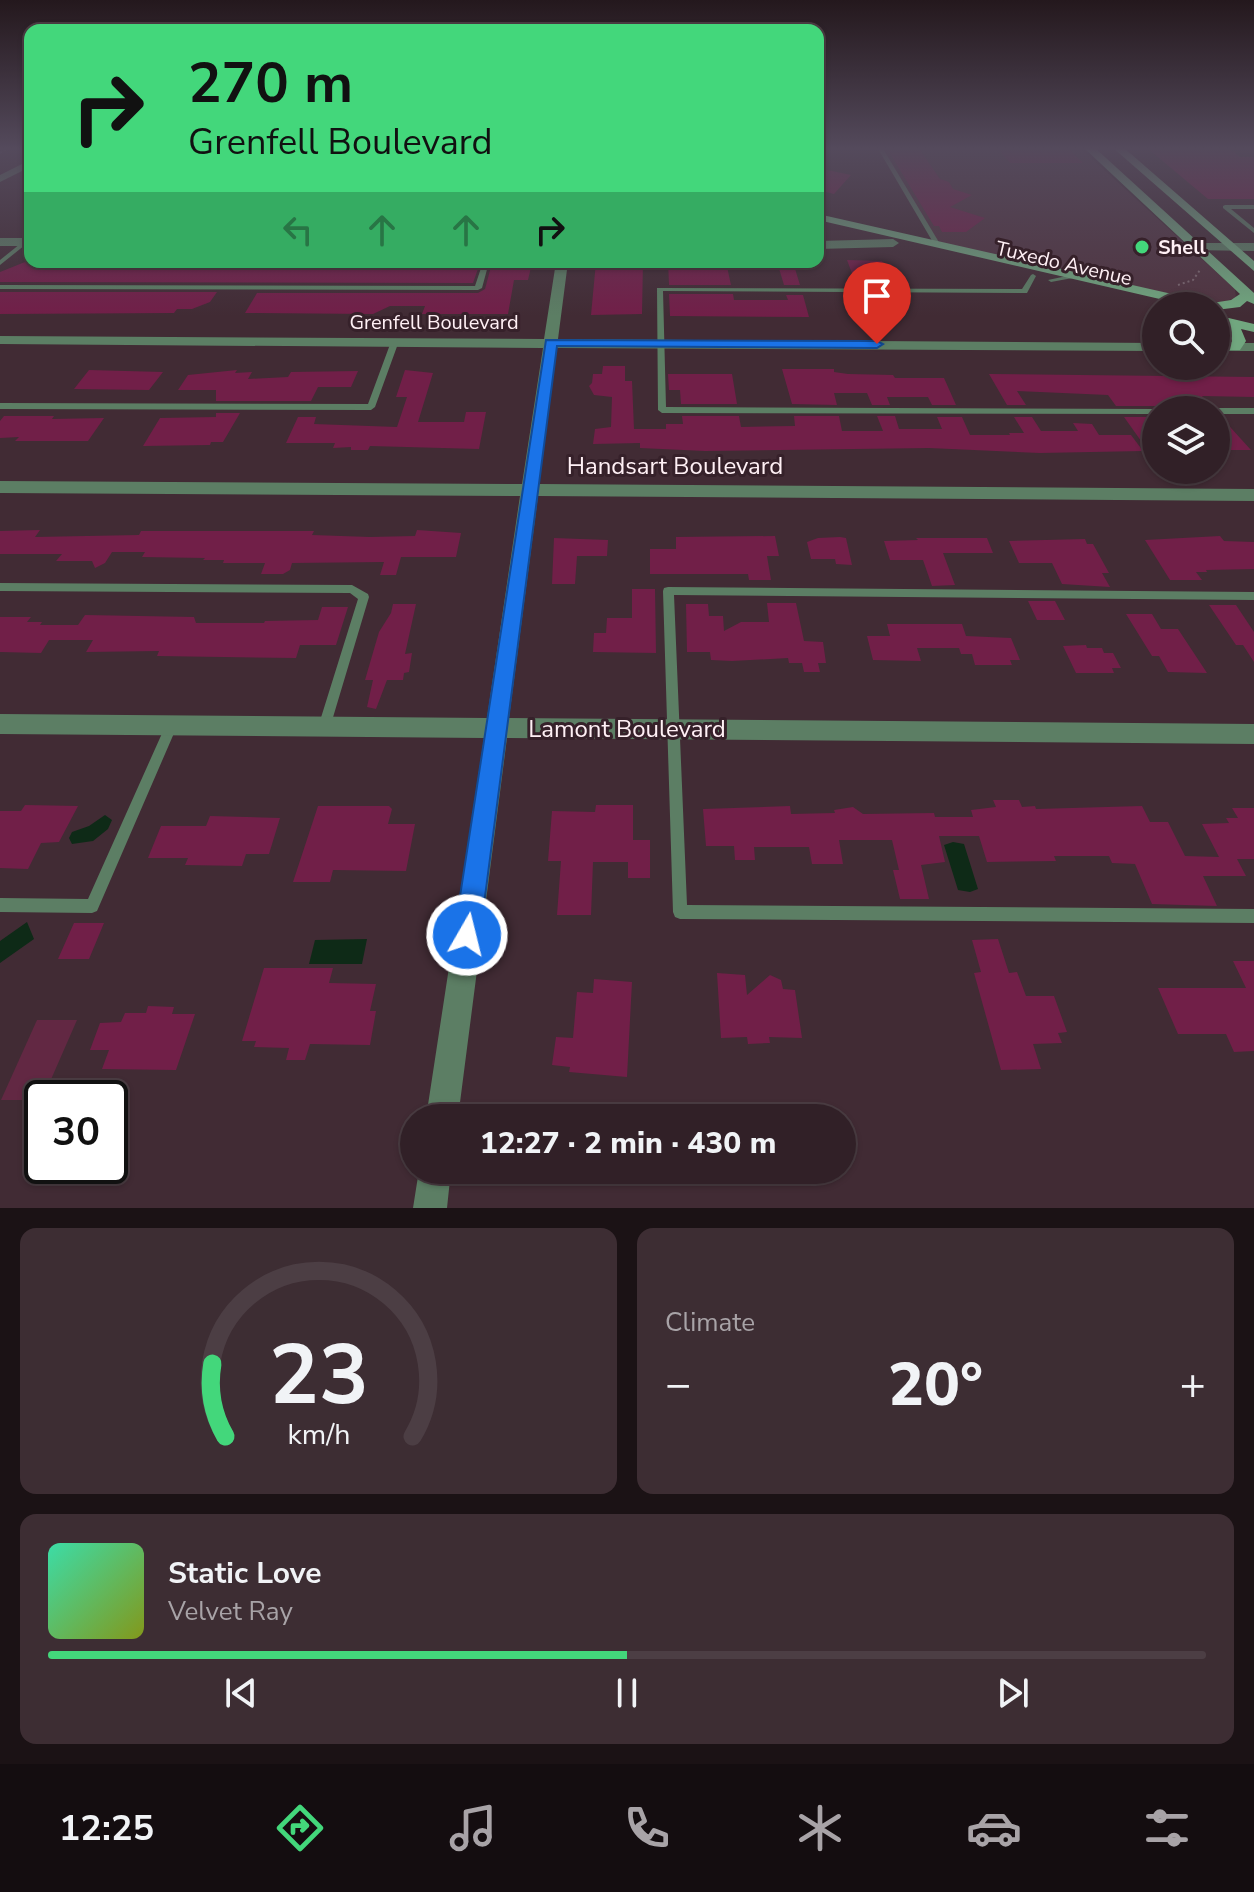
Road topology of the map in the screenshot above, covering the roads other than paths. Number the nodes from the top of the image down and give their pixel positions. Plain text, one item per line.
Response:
1 (913, 203) edge
2 (1148, 203) edge
3 (1181, 203) edge
4 (1254, 207) edge
5 (824, 218) edge
6 (824, 227) edge
7 (1254, 231) edge
8 (24, 241) edge
9 (0, 242) edge
10 (893, 243) junction
11 (24, 244) edge
12 (937, 244) junction
13 (824, 245) edge
14 (1195, 247) junction
15 (1231, 247) junction
16 (1254, 247) edge
17 (0, 263) edge
18 (1254, 267) edge
19 (484, 268) edge
20 (561, 268) edge
21 (1033, 276) junction
22 (1076, 276) junction
23 (1051, 280) junction
24 (0, 287) edge
25 (1146, 292) edge
26 (1251, 297) edge
27 (1142, 301) edge
28 (1230, 307) edge
29 (1230, 314) edge
30 (1254, 317) edge
31 (1230, 318) edge
32 (1230, 327) edge
33 (1254, 328) edge
34 (1, 341) edge
35 (395, 341) junction
36 (551, 342) junction
37 (660, 343) junction
38 (1142, 347) edge
39 (1230, 347) edge
40 (1235, 347) junction
41 (1254, 347) edge
42 (0, 406) edge
43 (1142, 411) edge
44 (1230, 411) edge
45 (1254, 411) edge
46 (0, 487) edge
47 (530, 489) junction
48 (1254, 495) edge
49 (0, 587) edge
50 (1254, 596) edge
51 (173, 723) junction
52 (0, 724) edge
53 (325, 724) junction
54 (495, 728) junction
55 (672, 729) junction
56 (1254, 734) edge
57 (0, 905) edge
58 (1254, 916) edge
59 (444, 1104) edge
60 (433, 1184) edge
61 (430, 1208) edge

1 - 12 lane
2 - 14 main road
3 - 15 main road
4 - 7 lane
5 - 12 main road, Tuxedo Avenue
6 - 10 main road, Tuxedo Avenue
8 - 9 street
10 - 13 street
10 - 21 main road, Tuxedo Avenue
11 - 17 lane
12 - 22 main road, Tuxedo Avenue
14 - 15 street
14 - 26 main road
15 - 16 street
15 - 18 main road
19 - 24 lane
20 - 36 street
21 - 23 main road, Tuxedo Avenue
21 - 37 lane
22 - 23 lane
22 - 25 main road, Tuxedo Avenue
23 - 27 main road, Tuxedo Avenue
26 - 28 main road
29 - 30 main road
31 - 33 main road
32 - 40 main road
34 - 35 street, Grenfell Boulevard
35 - 36 street, Grenfell Boulevard
35 - 42 lane
36 - 37 street, Grenfell Boulevard
36 - 47 street
37 - 38 street, Grenfell Boulevard
37 - 43 lane
39 - 40 street
40 - 41 street
44 - 45 lane
46 - 47 street, Handsart Boulevard
47 - 48 street, Handsart Boulevard
47 - 54 street
49 - 53 lane
50 - 55 lane
51 - 52 street, Lamont Boulevard
51 - 53 street, Lamont Boulevard
51 - 57 lane
53 - 54 street, Lamont Boulevard
54 - 55 street, Lamont Boulevard
54 - 59 street
55 - 56 street, Lamont Boulevard
55 - 58 lane
60 - 61 street

